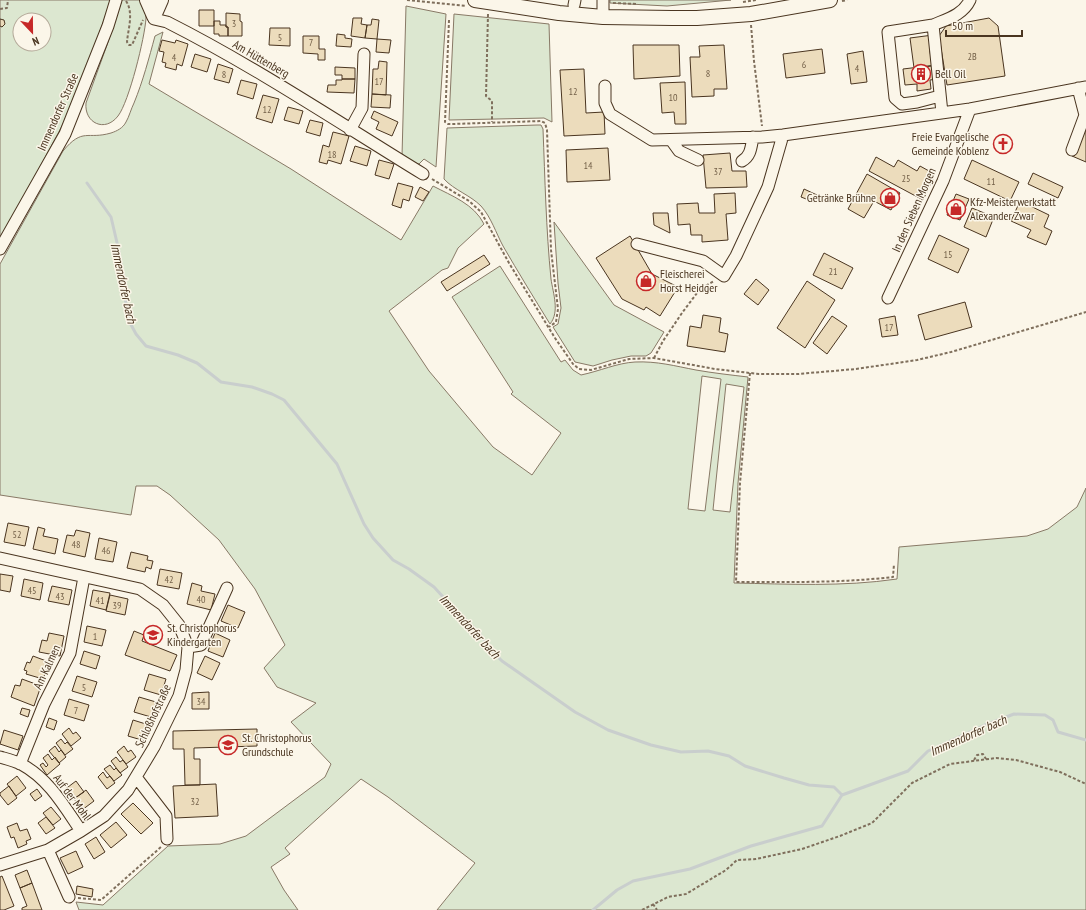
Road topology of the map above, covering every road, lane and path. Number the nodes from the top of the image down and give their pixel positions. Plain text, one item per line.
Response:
1 (8, 0) edge
2 (116, 0) edge
3 (125, 0) edge
4 (756, 0) edge
5 (791, 0) edge
6 (830, 0) edge
7 (970, 0) edge
8 (482, 1) edge
9 (575, 2) edge
10 (740, 2) dead end
11 (642, 5) dead end
12 (153, 6) edge
13 (603, 7) edge
14 (0, 9) edge
15 (751, 14) junction
16 (450, 20) dead end
17 (933, 25) junction
18 (364, 54) dead end
19 (605, 86) dead end
20 (1082, 87) edge
21 (940, 96) junction
22 (970, 109) junction
23 (942, 113) junction
24 (492, 122) junction
25 (350, 130) junction
26 (783, 135) junction
27 (757, 137) junction
28 (671, 140) junction
29 (1072, 150) dead end
30 (698, 160) dead end
31 (742, 161) dead end
32 (423, 174) joint
33 (637, 244) dead end
34 (0, 249) edge
35 (724, 276) junction
36 (888, 298) dead end
37 (1086, 312) edge
38 (549, 328) junction
39 (654, 358) junction
40 (750, 373) junction
41 (0, 558) edge
42 (894, 564) dead end
43 (84, 577) junction
44 (227, 588) dead end
45 (188, 647) junction
46 (0, 757) edge
47 (986, 759) junction
48 (974, 760) junction
49 (20, 764) junction
50 (136, 777) junction
51 (1086, 784) edge
52 (81, 831) junction
53 (167, 838) joint
54 (48, 850) junction
55 (0, 865) edge
56 (69, 897) joint
57 (653, 904) junction
58 (642, 910) edge
59 (657, 910) edge

1 - 14 path
2 - 34 street, Immendorfer Straße
3 - 12 path
4 - 10 path
5 - 13 main road
6 - 15 main road
7 - 17 street
8 - 9 main road
8 - 13 main road
8 - 24 path
9 - 13 main road
11 - 13 path
12 - 25 street, Am Hüttenberg
13 - 15 main road
15 - 27 path
16 - 24 path
17 - 21 street
17 - 21 street
18 - 25 street
19 - 28 street
20 - 22 street
20 - 29 street
21 - 23 street
22 - 23 street
22 - 36 street, In den Sieben Morgen
23 - 26 street
24 - 38 path
25 - 32 street, Am Hüttenberg
26 - 27 street
26 - 35 street
27 - 28 street
27 - 31 street
28 - 30 street
32 - 38 path
33 - 35 street
35 - 39 path
37 - 40 path
38 - 39 path
39 - 40 path
40 - 42 path
41 - 43 street, Schloßhofstraße
43 - 45 street, Schloßhofstraße
43 - 49 street, Am Kalmen
44 - 45 street
45 - 50 street, Schloßhofstraße
46 - 49 street, Auf der Mohl
47 - 48 path
47 - 48 path
47 - 51 path
48 - 57 path
49 - 52 street, Auf der Mohl
50 - 52 street, Schloßhofstraße
50 - 53 street
52 - 54 street, Schloßhofstraße
53 - 56 path
54 - 55 street, Schloßhofstraße
54 - 56 street
57 - 58 path
57 - 59 path

